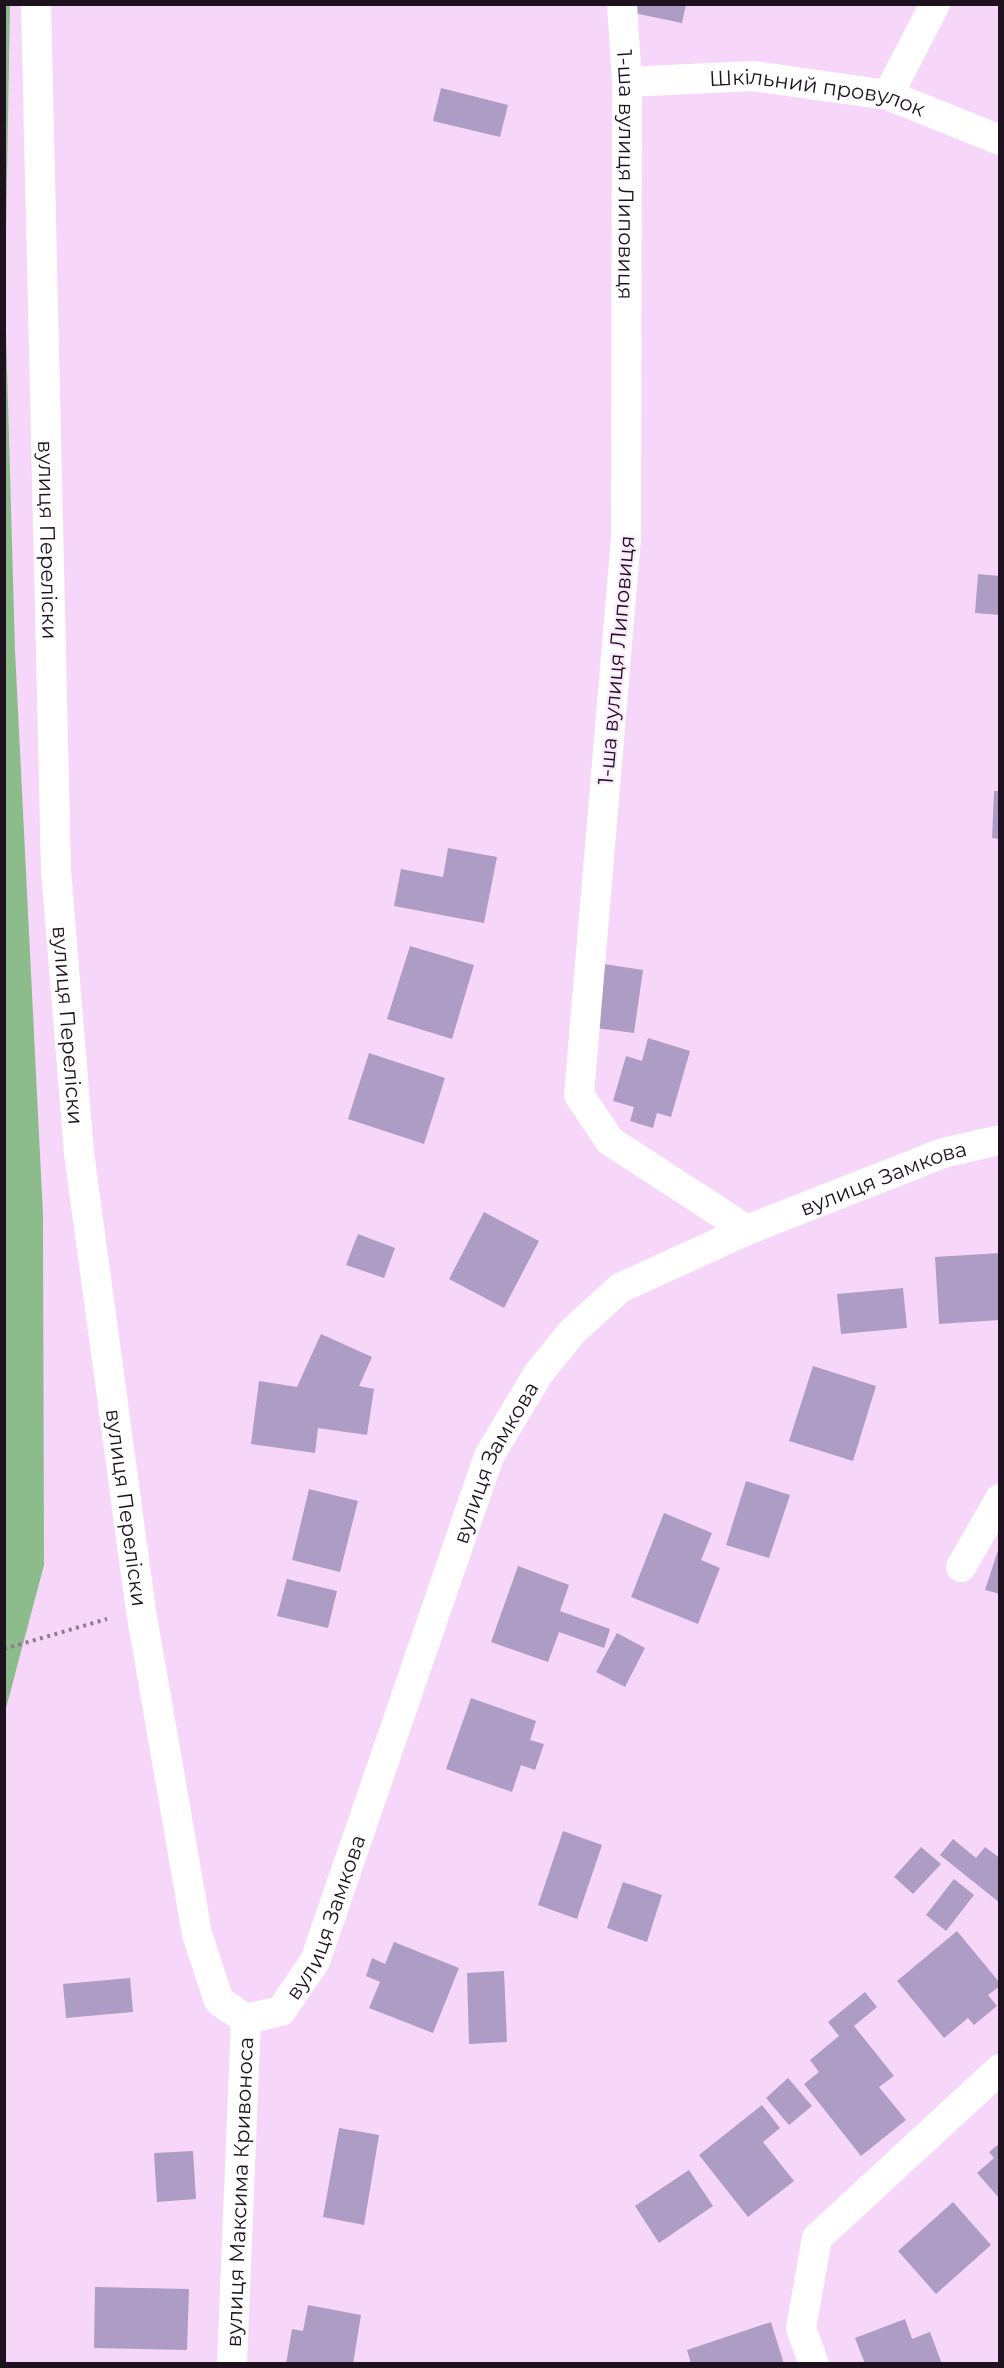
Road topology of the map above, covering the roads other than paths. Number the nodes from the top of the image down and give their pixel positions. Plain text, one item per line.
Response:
1 (36, 4) edge
2 (622, 4) edge
3 (935, 4) edge
4 (627, 82) junction
5 (888, 95) junction
6 (999, 140) edge
7 (999, 1140) edge
8 (747, 1230) junction
9 (999, 1499) edge
10 (961, 1567) dead end
11 (246, 2019) junction
12 (999, 2069) edge
13 (232, 2364) edge
14 (814, 2364) edge

1 - 11 street, вулиця Переліски
2 - 4 street, 1-ша вулиця Липовиця
3 - 5 street
4 - 5 street, Шкільний провулок
4 - 8 street, 1-ша вулиця Липовиця
5 - 6 street, Шкільний провулок
7 - 8 street, вулиця Замкова
8 - 11 street, вулиця Замкова
9 - 10 street
11 - 13 street, вулиця Максима Кривоноса
12 - 14 street

